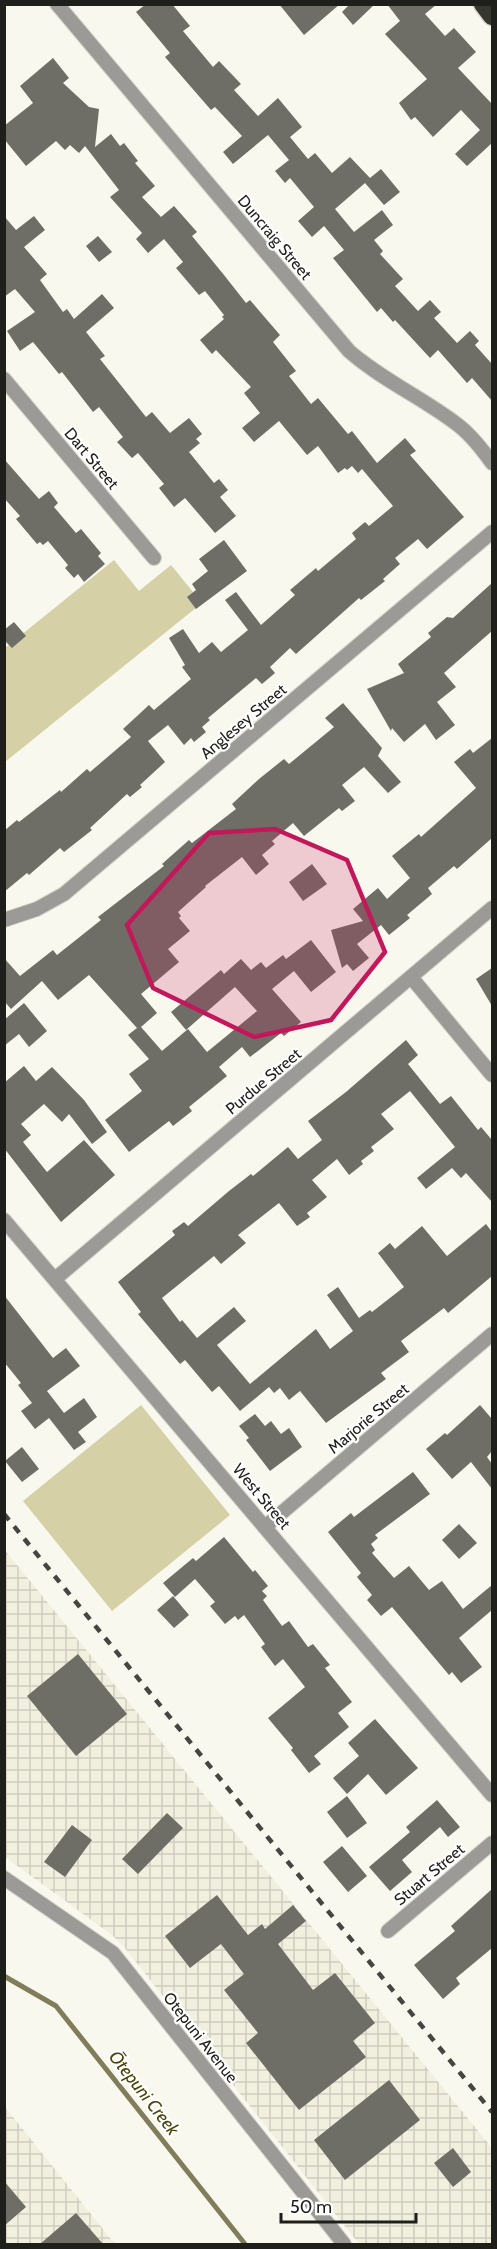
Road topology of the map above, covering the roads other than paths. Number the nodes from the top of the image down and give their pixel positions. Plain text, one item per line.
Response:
1 (57, 4) edge
2 (483, 4) edge
3 (492, 16) edge
4 (4, 379) edge
5 (492, 463) edge
6 (492, 532) edge
7 (154, 558) dead end
8 (492, 908) edge
9 (4, 920) edge
10 (411, 977) junction
11 (492, 1075) edge
12 (4, 1220) edge
13 (55, 1279) junction
14 (492, 1334) edge
15 (266, 1526) junction
16 (492, 1795) edge
17 (492, 1843) edge
18 (4, 1878) edge
19 (388, 1931) dead end
20 (345, 2244) edge

1 - 5 street, Duncraig Street
2 - 3 highway
4 - 7 street, Dart Street
6 - 9 street, Anglesey Street
8 - 10 street, Purdue Street
10 - 11 street
10 - 13 street, Purdue Street
12 - 13 street, West Street
13 - 15 street, West Street
14 - 15 street, Marjorie Street
15 - 16 street, West Street
17 - 19 street, Stuart Street
18 - 20 street, Otepuni Avenue

